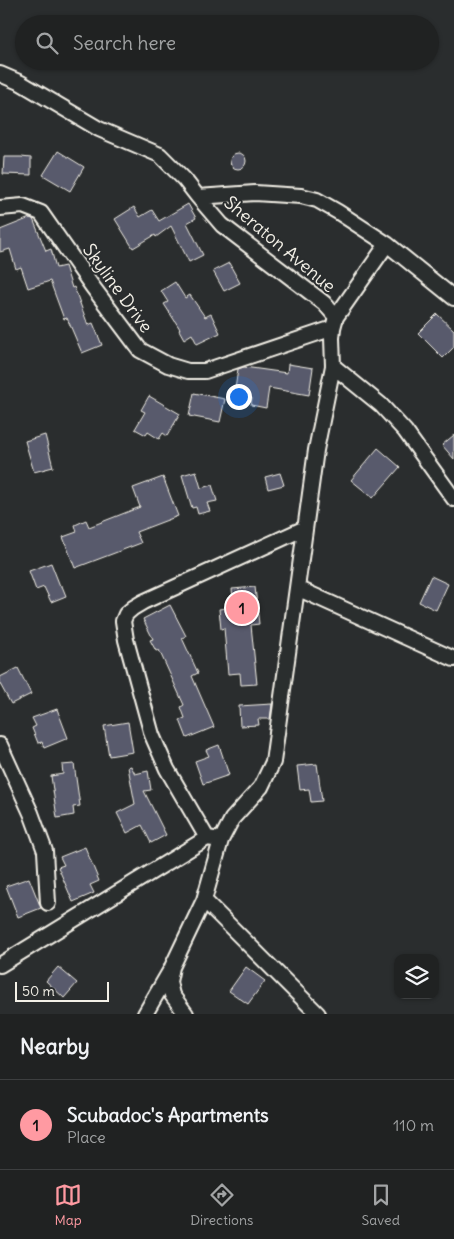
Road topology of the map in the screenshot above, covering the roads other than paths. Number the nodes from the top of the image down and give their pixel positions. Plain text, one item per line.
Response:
1 (0, 74) edge
2 (198, 197) junction
3 (0, 208) edge
4 (387, 244) junction
5 (454, 298) edge
6 (335, 322) junction
7 (333, 366) junction
8 (454, 499) edge
9 (305, 528) junction
10 (297, 588) junction
11 (454, 659) edge
12 (0, 745) edge
13 (207, 838) junction
14 (222, 840) junction
15 (204, 900) junction
16 (48, 903) dead end
17 (0, 965) edge
18 (172, 968) junction
19 (145, 1014) edge
20 (186, 1014) edge
21 (318, 1014) edge

1 - 2 street, Sheraton Avenue
2 - 4 street
2 - 6 street, Sheraton Avenue
3 - 6 street, Skyline Drive
4 - 5 street
4 - 6 street
6 - 7 street
7 - 8 street
7 - 9 street
9 - 10 street
9 - 13 street
10 - 11 street
10 - 14 street
12 - 16 street
13 - 14 street
13 - 17 street
14 - 15 street
15 - 18 street
15 - 21 street
18 - 19 street
18 - 20 street

